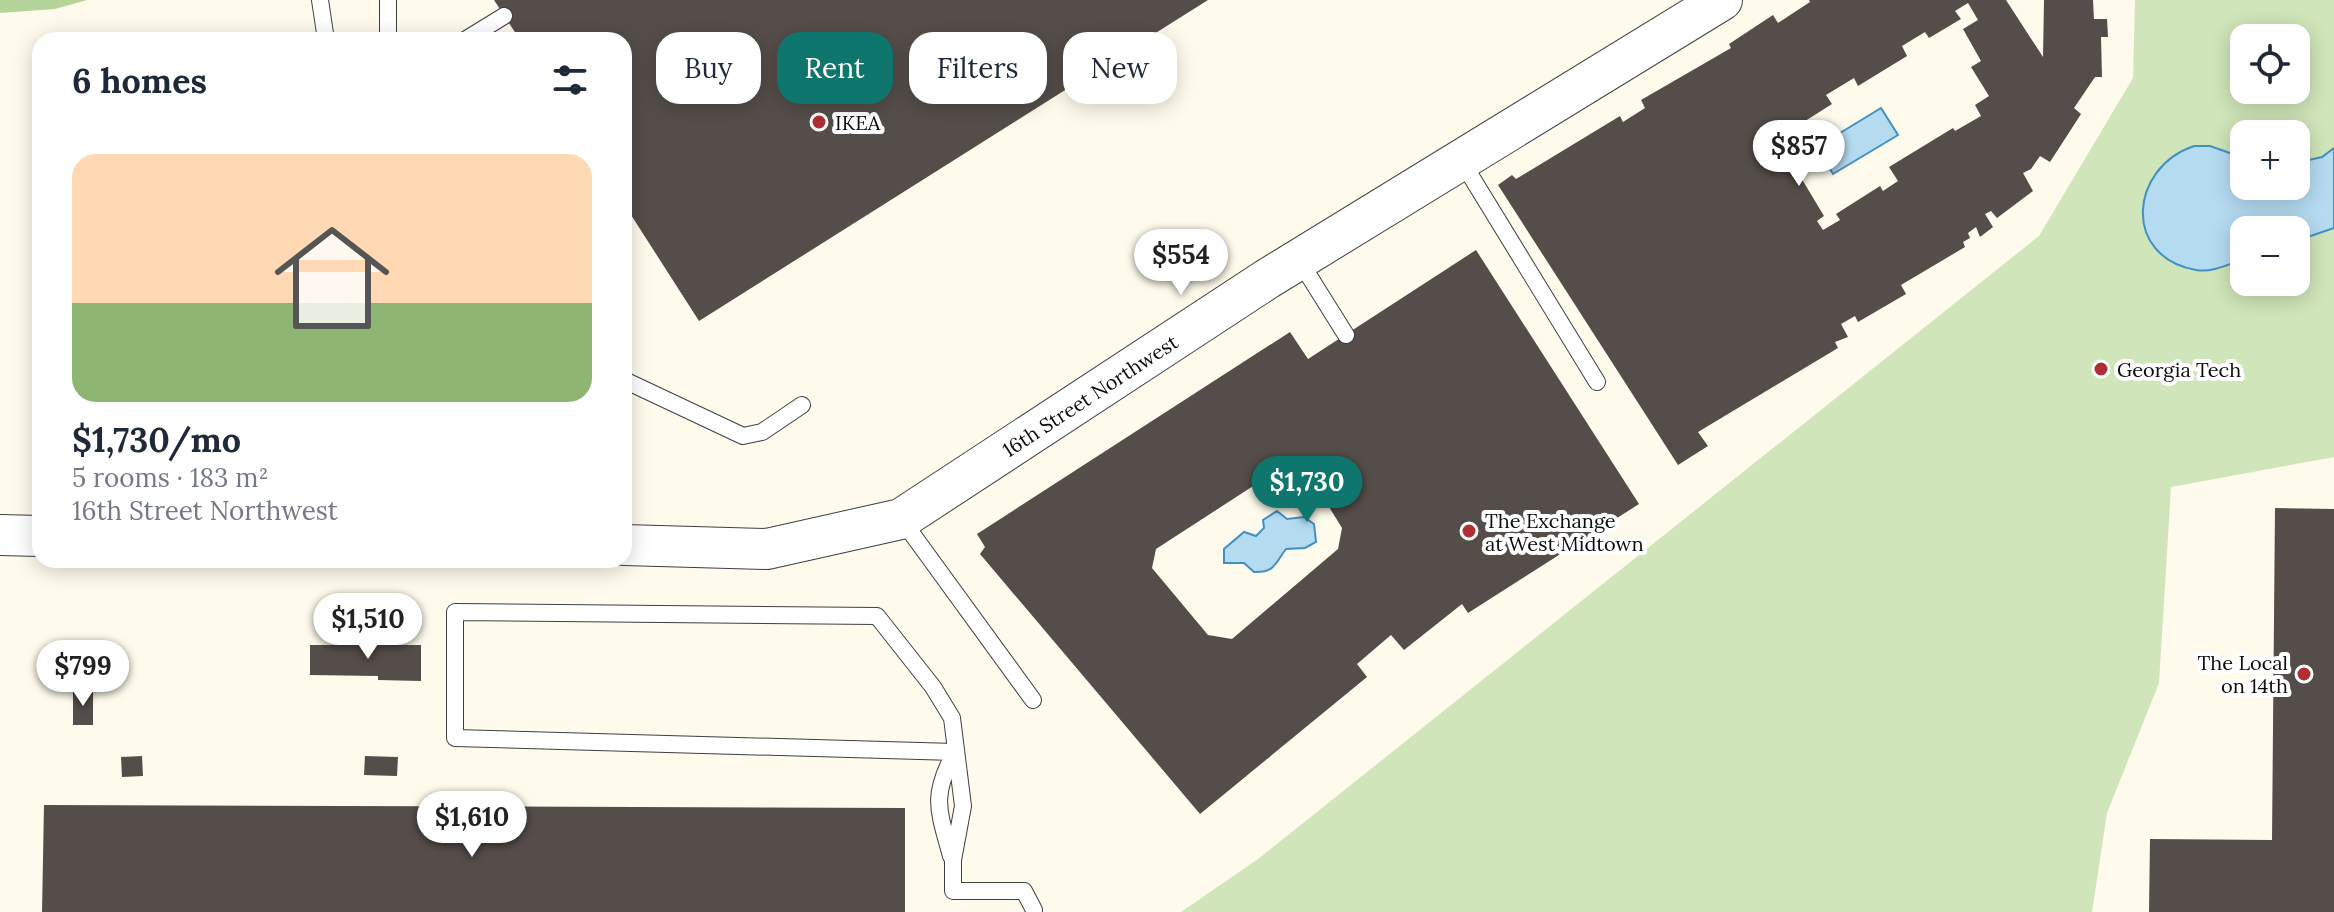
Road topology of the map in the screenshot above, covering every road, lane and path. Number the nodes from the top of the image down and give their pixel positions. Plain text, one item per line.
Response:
1 (320, 0) edge
2 (388, 0) edge
3 (1722, 0) edge
4 (504, 16) dead end
5 (325, 32) edge
6 (388, 32) edge
7 (478, 32) edge
8 (1461, 160) junction
9 (1299, 260) junction
10 (1346, 335) dead end
11 (1597, 382) dead end
12 (632, 384) edge
13 (802, 405) dead end
14 (901, 519) junction
15 (0, 535) edge
16 (32, 536) edge
17 (632, 545) edge
18 (1033, 700) dead end
19 (955, 752) junction
20 (953, 860) junction
21 (1034, 910) dead end

1 - 5 lane
2 - 6 lane
3 - 8 street, 16th Street Northwest
4 - 7 lane
8 - 9 street, 16th Street Northwest
8 - 11 lane
9 - 10 lane
9 - 14 street, 16th Street Northwest
12 - 13 lane
14 - 17 street, 16th Street Northwest
14 - 18 lane
15 - 16 street
19 - 19 lane
19 - 20 lane
19 - 20 lane
20 - 21 lane

